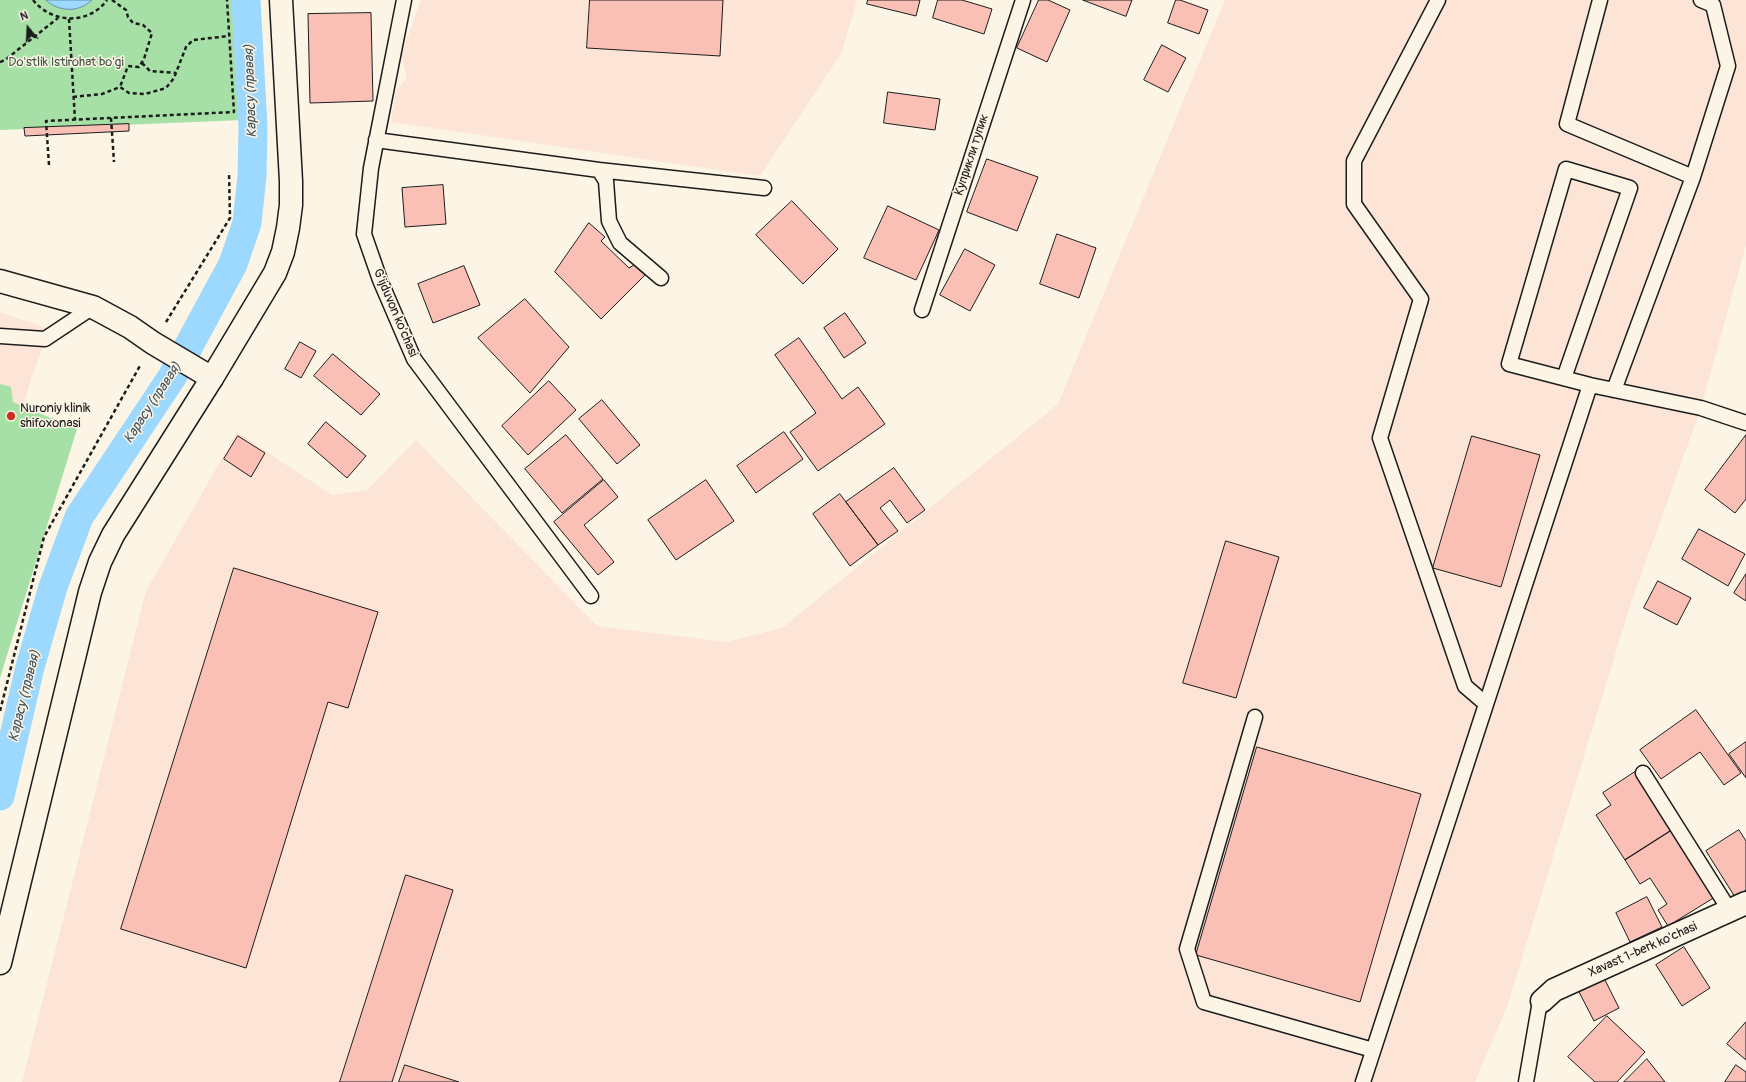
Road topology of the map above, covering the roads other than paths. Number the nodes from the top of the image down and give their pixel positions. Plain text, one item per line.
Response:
1 (281, 0) edge
2 (404, 0) edge
3 (1023, 0) edge
4 (1438, 0) edge
5 (1600, 0) edge
6 (1700, 0) edge
7 (376, 140) junction
8 (599, 170) junction
9 (1693, 177) junction
10 (764, 188) dead end
11 (661, 278) dead end
12 (0, 281) edge
13 (93, 307) junction
14 (922, 310) dead end
15 (0, 336) edge
16 (206, 374) junction
17 (1564, 378) junction
18 (1590, 385) junction
19 (1614, 390) junction
20 (1746, 423) edge
21 (592, 596) dead end
22 (1486, 704) junction
23 (1255, 717) dead end
24 (1643, 773) dead end
25 (1738, 907) edge
26 (0, 963) edge
27 (1542, 1001) joint
28 (1373, 1050) junction
29 (1363, 1082) edge
30 (1526, 1082) edge

1 - 16 street
2 - 7 lane, G'ijduvon ko'chasi
3 - 14 lane, Куприкли тупик
4 - 22 lane
5 - 9 lane
6 - 9 lane
7 - 8 lane
7 - 21 lane, G'ijduvon ko'chasi
8 - 10 lane
8 - 11 lane
9 - 19 lane
12 - 13 street
13 - 15 lane
13 - 16 street
16 - 26 street
17 - 17 lane
17 - 18 lane
18 - 19 lane
18 - 22 lane
19 - 20 lane
22 - 28 lane
23 - 28 lane
24 - 25 lane
25 - 27 street, Xavast 1-berk ko'chasi
27 - 30 lane
28 - 29 lane

